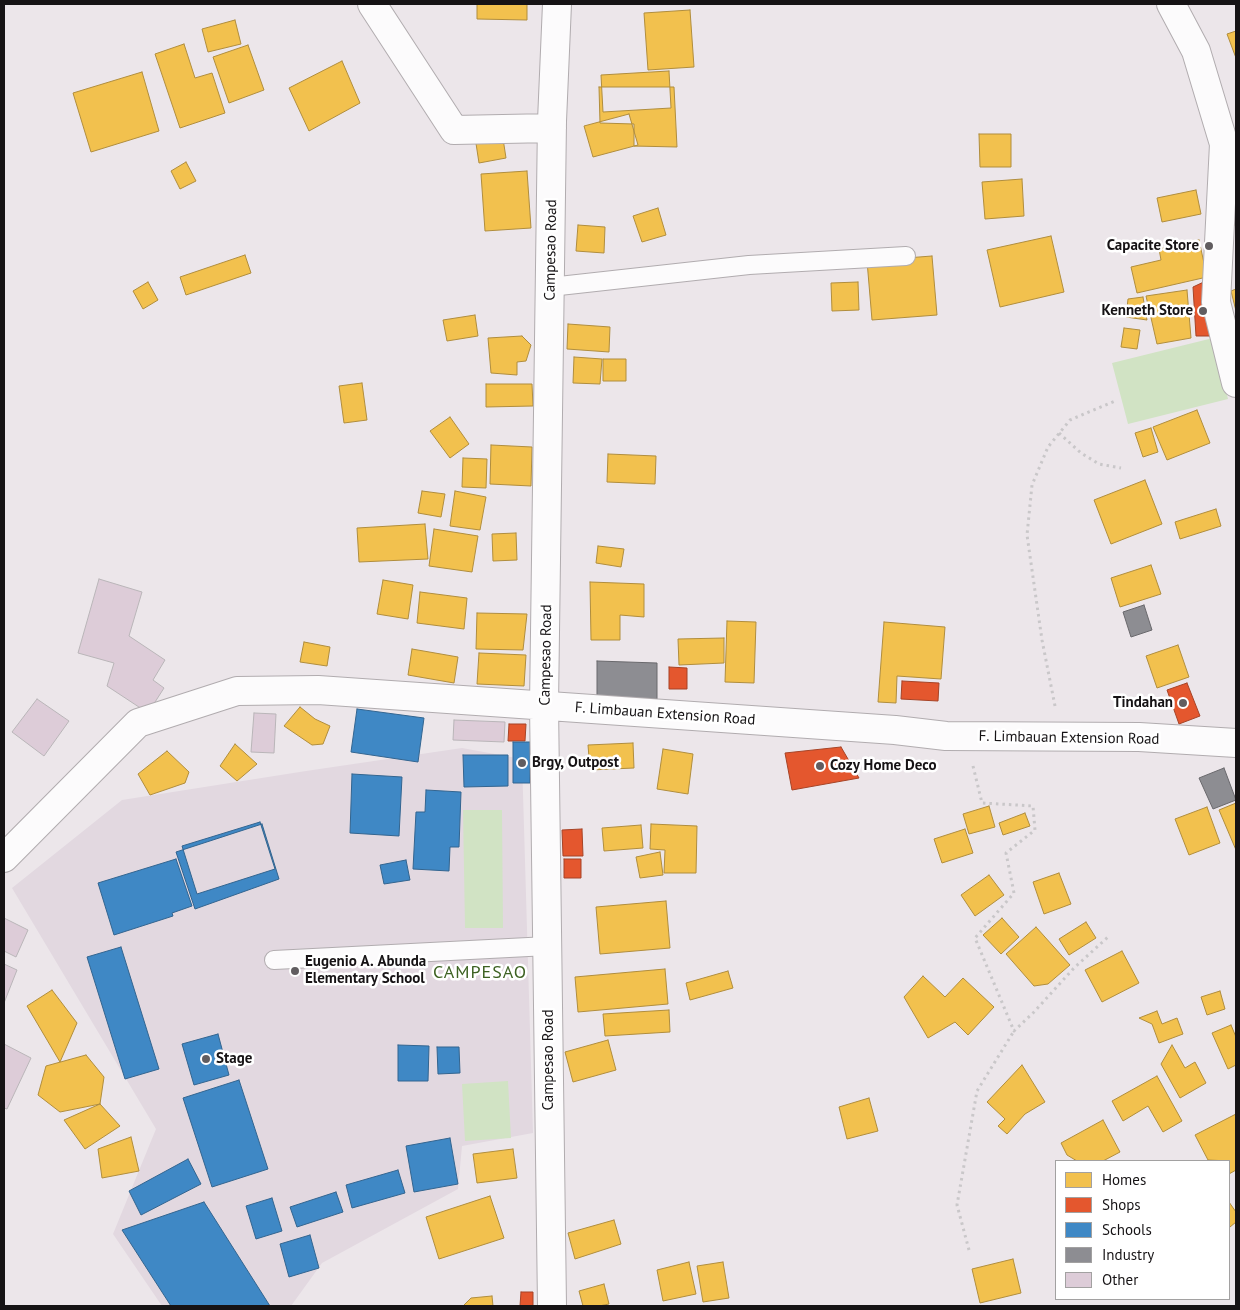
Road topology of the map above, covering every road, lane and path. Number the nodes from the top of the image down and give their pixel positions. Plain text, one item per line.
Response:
1 (372, 4) edge
2 (557, 4) edge
3 (1171, 4) edge
4 (552, 128) junction
5 (906, 256) dead end
6 (550, 287) junction
7 (1236, 383) edge
8 (1114, 401) dead end
9 (1059, 433) junction
10 (1121, 468) dead end
11 (544, 705) junction
12 (965, 736) junction
13 (1060, 736) junction
14 (1236, 743) edge
15 (4, 858) edge
16 (1108, 937) dead end
17 (548, 946) junction
18 (274, 960) dead end
19 (1014, 1031) junction
20 (969, 1250) dead end
21 (552, 1306) edge

1 - 4 street
2 - 4 street, Campesao Road
3 - 7 street
4 - 6 street, Campesao Road
5 - 6 lane
6 - 11 street, Campesao Road
8 - 9 path
9 - 10 path
9 - 13 path
11 - 12 street, F. Limbauan Extension Road
11 - 15 street, F. Limbauan Extension Road
11 - 17 street, Campesao Road
12 - 13 street, F. Limbauan Extension Road
12 - 19 path
13 - 14 street, F. Limbauan Extension Road
16 - 19 path
17 - 18 lane
17 - 21 street, Campesao Road
19 - 20 path

